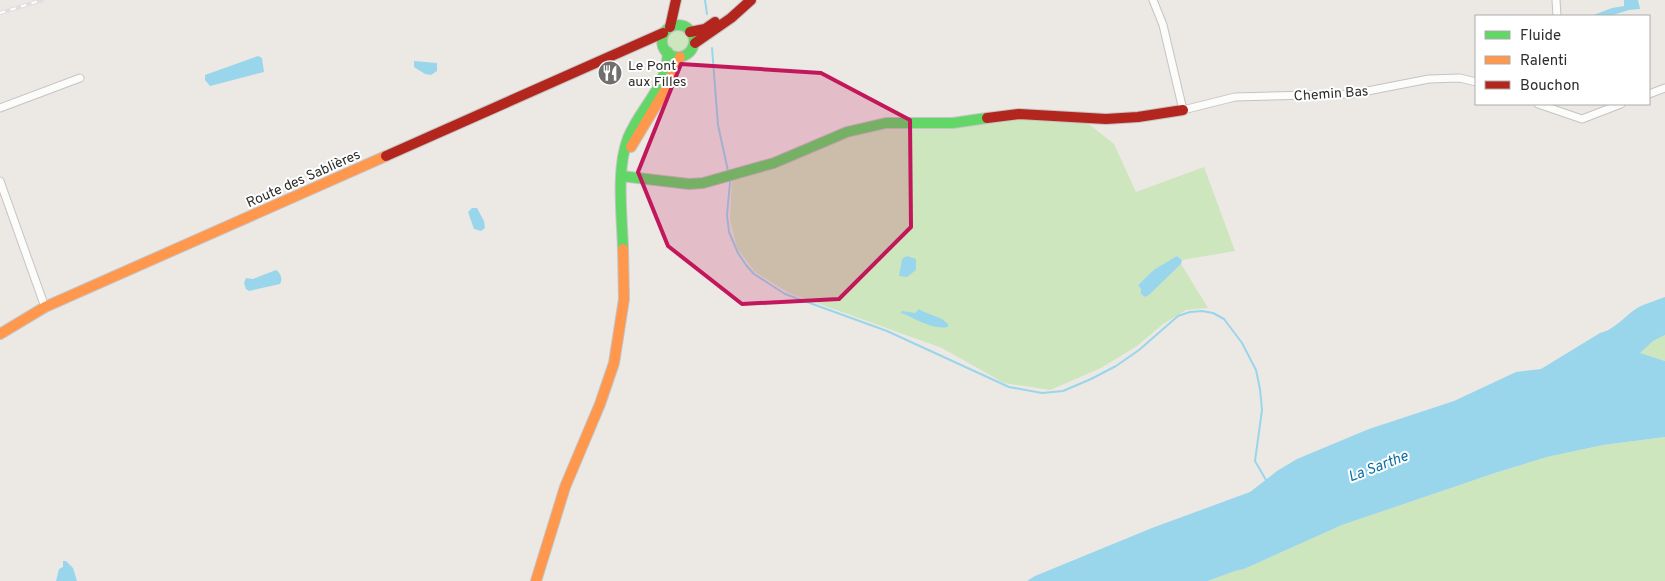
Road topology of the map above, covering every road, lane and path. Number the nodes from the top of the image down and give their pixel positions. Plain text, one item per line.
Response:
1 (676, 0) edge
2 (682, 0) edge
3 (750, 0) edge
4 (1154, 0) edge
5 (1556, 0) edge
6 (1557, 15) edge
7 (687, 29) junction
8 (667, 30) junction
9 (694, 43) junction
10 (666, 49) junction
11 (620, 54) junction
12 (680, 56) junction
13 (80, 78) dead end
14 (1475, 82) edge
15 (1665, 88) edge
16 (1650, 94) edge
17 (1618, 105) edge
18 (1554, 107) edge
19 (0, 108) edge
20 (1184, 109) junction
21 (621, 176) junction
22 (0, 181) edge
23 (45, 307) junction
24 (0, 334) edge
25 (536, 581) edge

1 - 8 street
2 - 7 street
3 - 7 street
3 - 9 street
4 - 20 street
5 - 6 street
7 - 8 street
7 - 9 street
8 - 10 street
8 - 11 street, Route des Sablières
9 - 12 street
10 - 11 street, Route des Sablières
10 - 12 street
10 - 21 street
11 - 23 street, Route des Sablières
12 - 21 street
13 - 19 street
14 - 20 street, Chemin Bas
15 - 16 street
17 - 18 street
20 - 21 street
21 - 25 street
22 - 23 street
23 - 24 street, Route des Sablières

